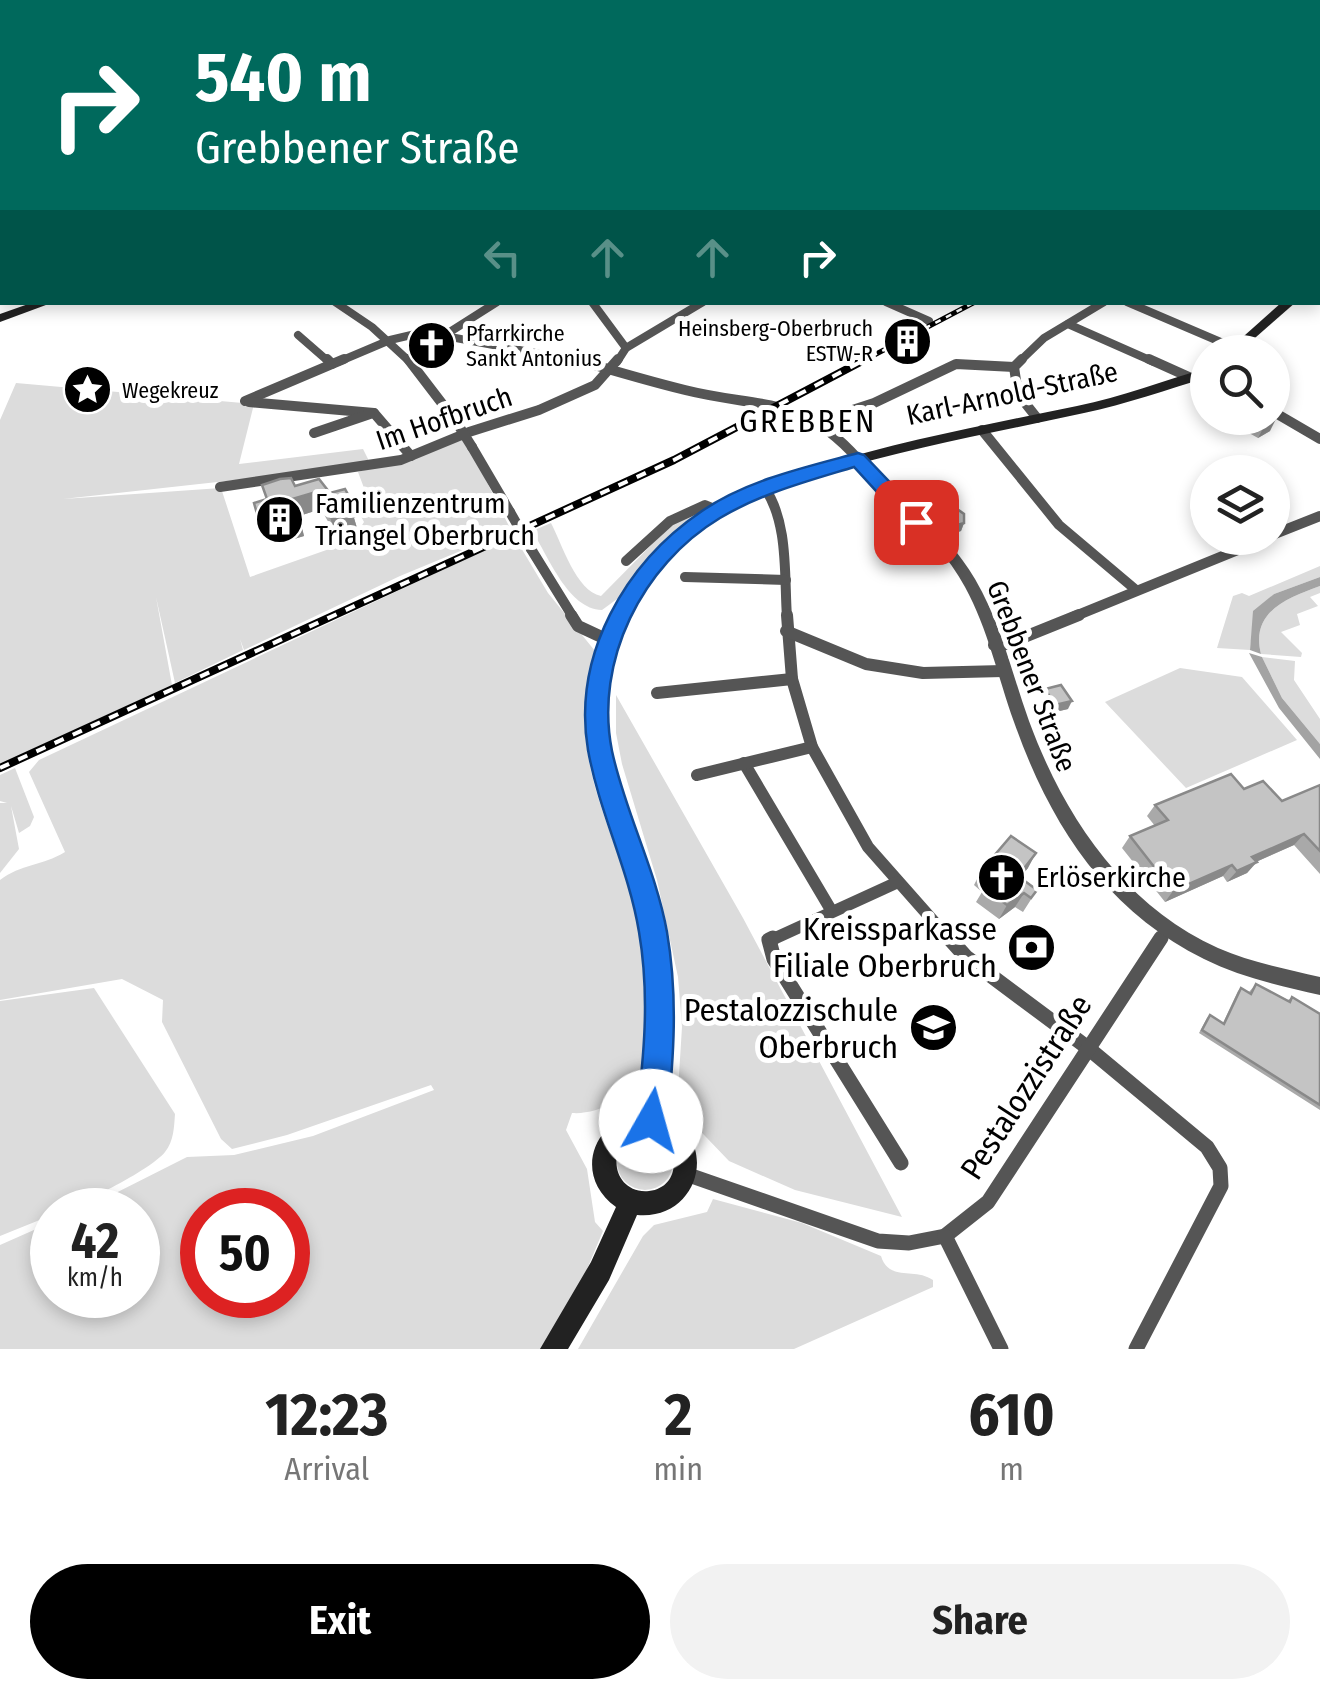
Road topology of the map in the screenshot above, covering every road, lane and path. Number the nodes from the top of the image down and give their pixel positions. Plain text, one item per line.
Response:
1 (39, 305) edge
2 (339, 305) edge
3 (491, 305) edge
4 (594, 305) edge
5 (698, 305) edge
6 (893, 305) edge
7 (1099, 305) edge
8 (1135, 305) edge
9 (1287, 305) edge
10 (0, 318) edge
11 (930, 321) dead end
12 (1068, 324) junction
13 (445, 335) junction
14 (1200, 335) edge
15 (1253, 335) edge
16 (298, 336) dead end
17 (390, 340) junction
18 (626, 348) junction
19 (332, 364) junction
20 (1014, 366) junction
21 (612, 368) junction
22 (1189, 378) joint
23 (374, 413) junction
24 (1037, 418) junction
25 (820, 421) junction
26 (1290, 422) edge
27 (982, 430) junction
28 (314, 433) dead end
29 (1320, 439) edge
30 (411, 456) junction
31 (858, 459) junction
32 (220, 486) dead end
33 (764, 488) junction
34 (717, 510) junction
35 (1320, 516) edge
36 (1290, 528) edge
37 (1223, 555) edge
38 (626, 561) dead end
39 (685, 577) dead end
40 (786, 580) junction
41 (1136, 590) junction
42 (786, 631) junction
43 (608, 640) junction
44 (994, 645) junction
45 (1003, 671) junction
46 (792, 679) junction
47 (657, 692) dead end
48 (812, 747) junction
49 (744, 763) junction
50 (697, 775) dead end
51 (898, 882) junction
52 (831, 910) junction
53 (1166, 930) junction
54 (1320, 986) edge
55 (1088, 1048) junction
56 (651, 1121) junction
57 (901, 1164) dead end
58 (683, 1173) junction
59 (630, 1203) junction
60 (945, 1236) junction
61 (553, 1349) edge
62 (1002, 1349) edge
63 (1136, 1349) edge

1 - 10 main road
2 - 17 street
3 - 13 street, Grebbener Straße
4 - 18 street
5 - 18 street
6 - 11 street
7 - 12 street
8 - 14 street
9 - 15 main road
12 - 20 street
12 - 22 street
13 - 17 street, Grebbener Straße
13 - 21 street, Grebbener Straße
16 - 19 street
17 - 19 street, Grebbener Straße
17 - 43 street, bridge
18 - 21 street, Im Hofbruch
19 - 23 street, Grebbener Straße
20 - 24 street
20 - 25 street
21 - 25 street, Grebbener Straße
21 - 30 street, Im Hofbruch
22 - 24 main road, Karl-Arnold-Straße
23 - 28 street
23 - 30 street
24 - 27 main road, Karl-Arnold-Straße
25 - 31 street, Grebbener Straße
26 - 29 street
27 - 31 main road, Karl-Arnold-Straße
27 - 41 street
30 - 32 street, Im Hofbruch
31 - 33 main road, Karl-Arnold-Straße
31 - 44 street, Grebbener Straße
33 - 34 main road, Karl-Arnold-Straße
33 - 40 street
34 - 38 street, Karl-Arnold-Straße
34 - 43 main road, Karl-Arnold-Straße
35 - 36 street
37 - 41 street
39 - 40 street
40 - 42 street
41 - 44 street
42 - 45 street
42 - 46 street
43 - 56 main road, Karl-Arnold-Straße
44 - 45 street, Grebbener Straße
45 - 53 street, Grebbener Straße
46 - 47 street
46 - 48 street
48 - 49 street
48 - 51 street
49 - 50 street
49 - 52 street
51 - 52 street
51 - 55 street
52 - 57 street
53 - 54 street, Grebbener Straße
53 - 55 street, Pestalozzistraße
55 - 60 street, Pestalozzistraße
55 - 63 street
56 - 58 main road
56 - 59 main road
58 - 59 main road
58 - 60 street
59 - 61 main road
60 - 62 street

